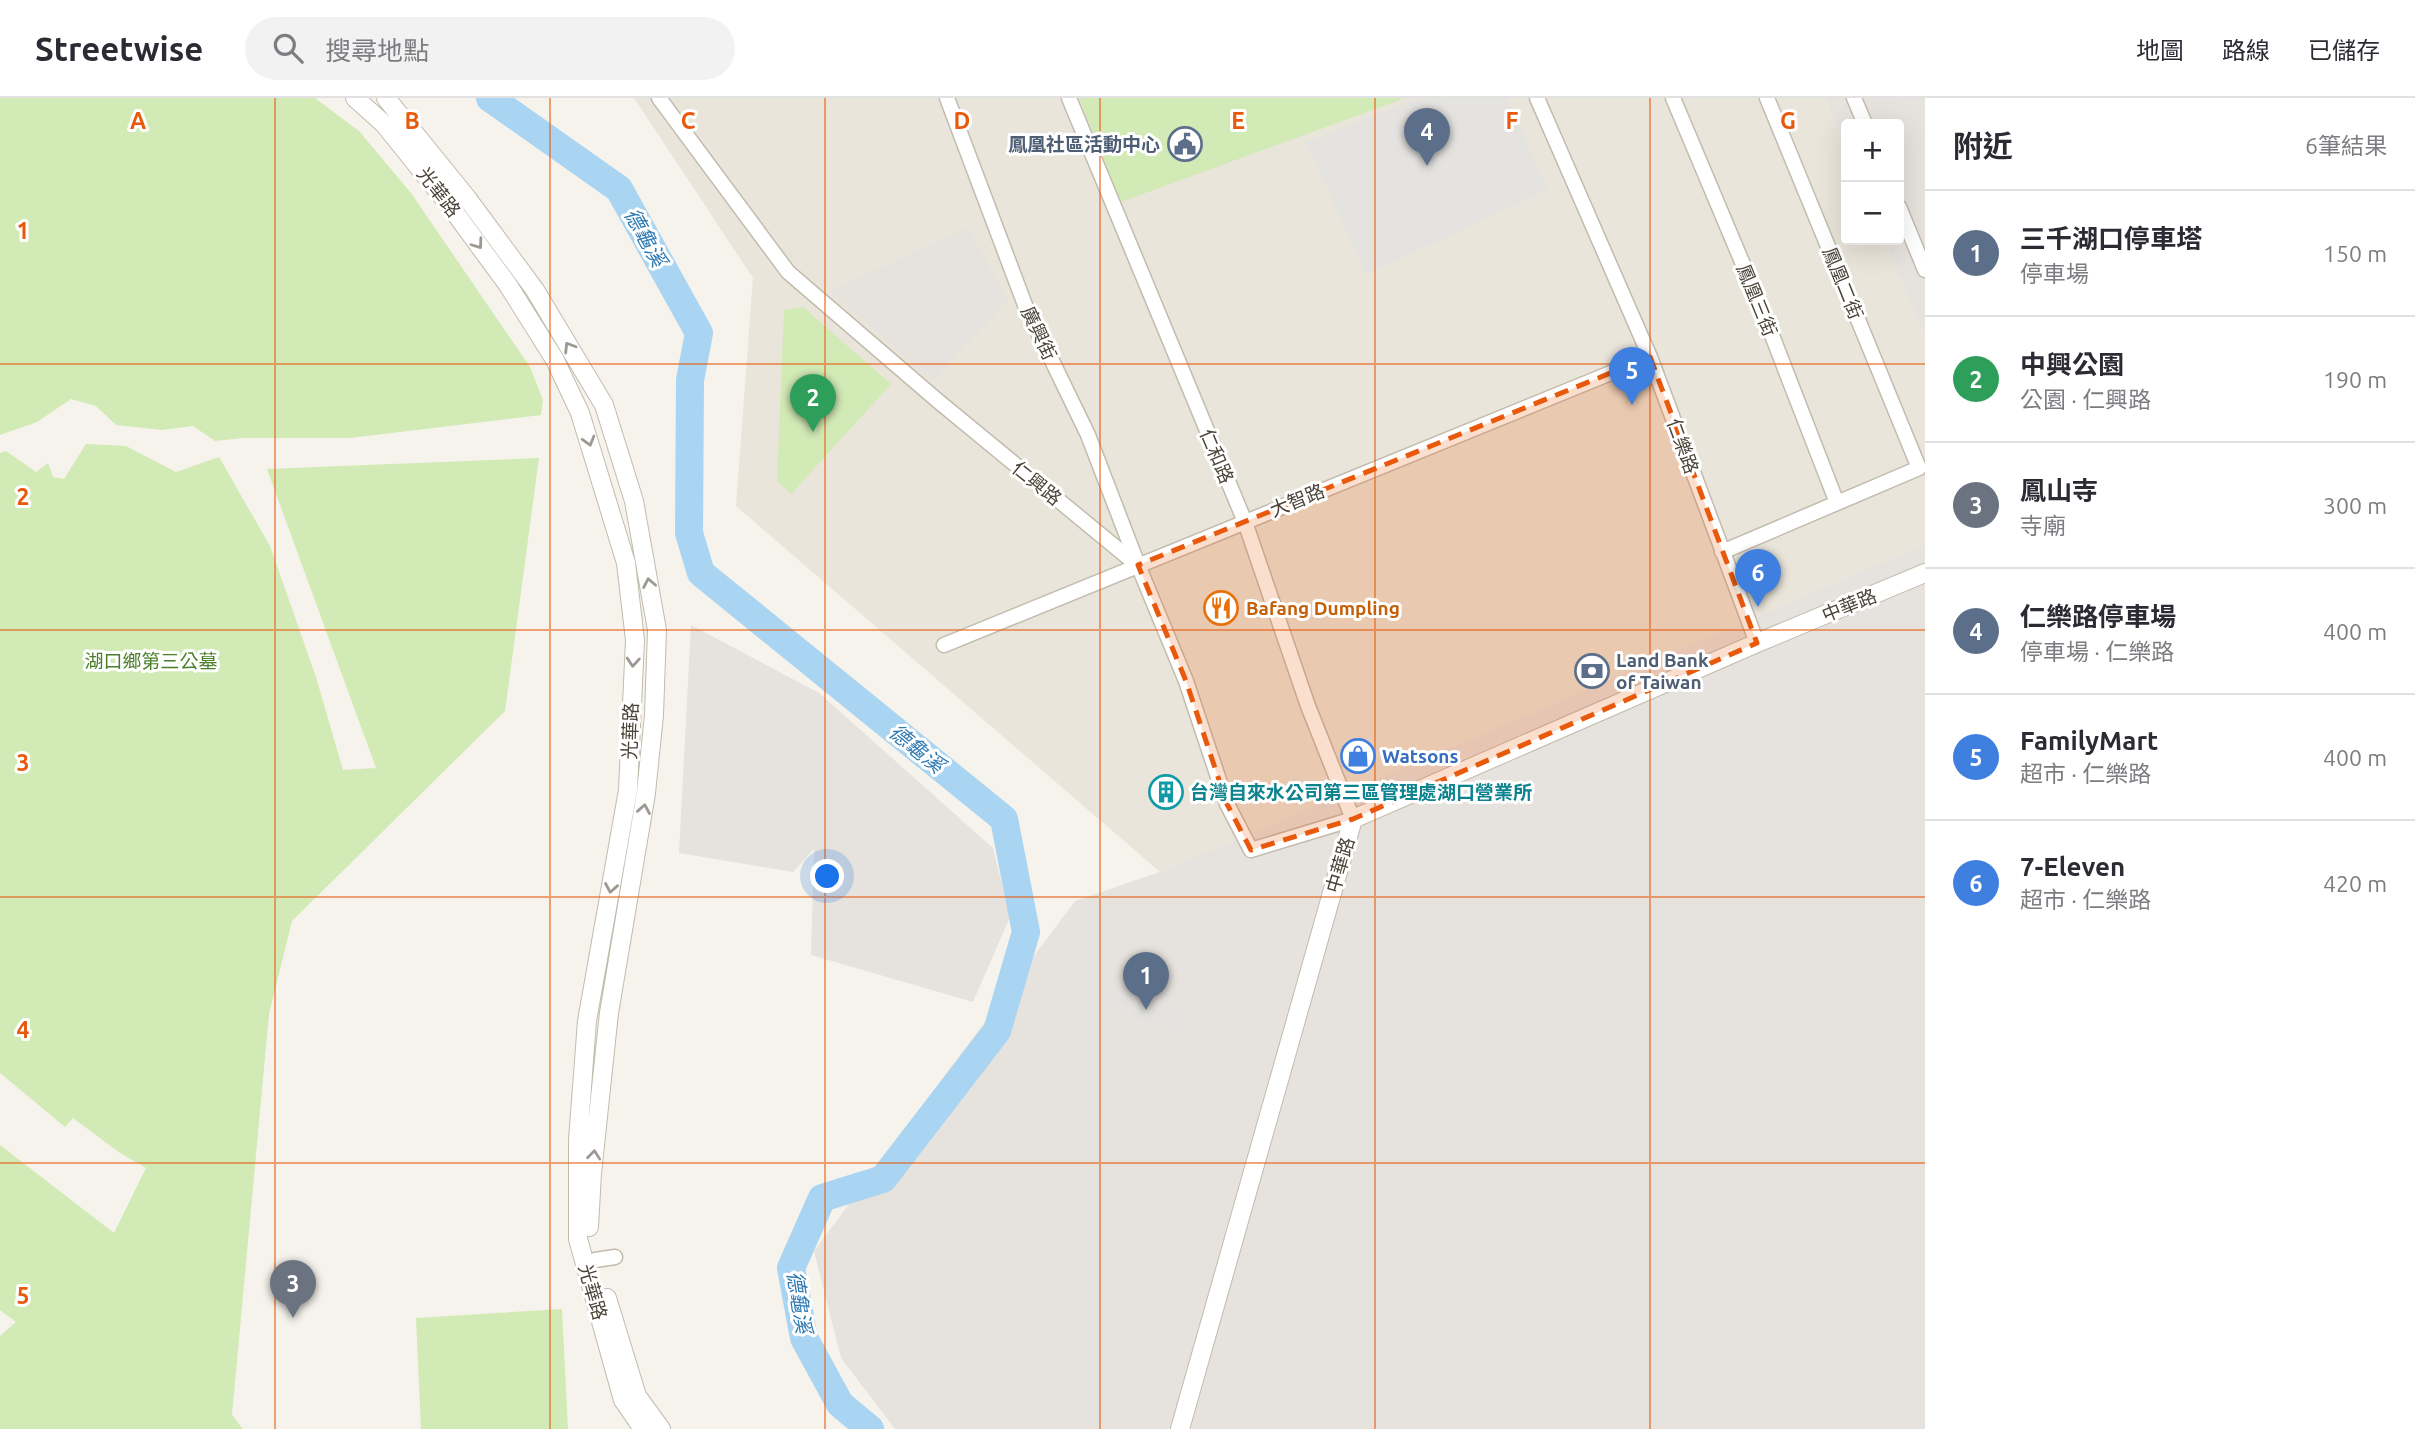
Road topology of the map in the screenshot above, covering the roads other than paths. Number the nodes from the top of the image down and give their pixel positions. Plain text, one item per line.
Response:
1 (355, 98) edge
2 (386, 98) edge
3 (659, 98) edge
4 (947, 98) edge
5 (1069, 98) edge
6 (1538, 98) edge
7 (1673, 98) edge
8 (1767, 98) edge
9 (1854, 98) edge
10 (1863, 119) edge
11 (1904, 218) edge
12 (1925, 270) edge
13 (1650, 357) junction
14 (1837, 503) junction
15 (1245, 522) junction
16 (1723, 552) junction
17 (1138, 565) junction
18 (1925, 573) edge
19 (1757, 643) junction
20 (944, 645) dead end
21 (1353, 820) junction
22 (615, 1257) dead end
23 (595, 1260) junction
24 (643, 1429) edge
25 (661, 1429) edge
26 (1180, 1429) edge

1 -> 24 street, 光華路
23 -> 2 street, 光華路
3 - 17 street, 仁興路
4 - 17 street, 廣興街
5 - 15 street, 仁和路
6 - 13 street, 仁樂路
7 - 14 street, 鳳凰三街
8 - 14 street, 鳳凰二街
9 - 10 street
11 - 12 street
13 - 15 street, 大智路
13 - 16 street, 仁樂路
14 - 16 street
15 - 17 street, 大智路
15 - 21 street, 仁和路
16 - 19 street, 仁樂路
17 - 20 street, 大智路
17 - 21 street, 仁興路
18 - 19 street, 中華路
19 - 21 street, 中華路
21 - 26 street, 中華路
22 - 23 street
23 - 25 street, 光華路

